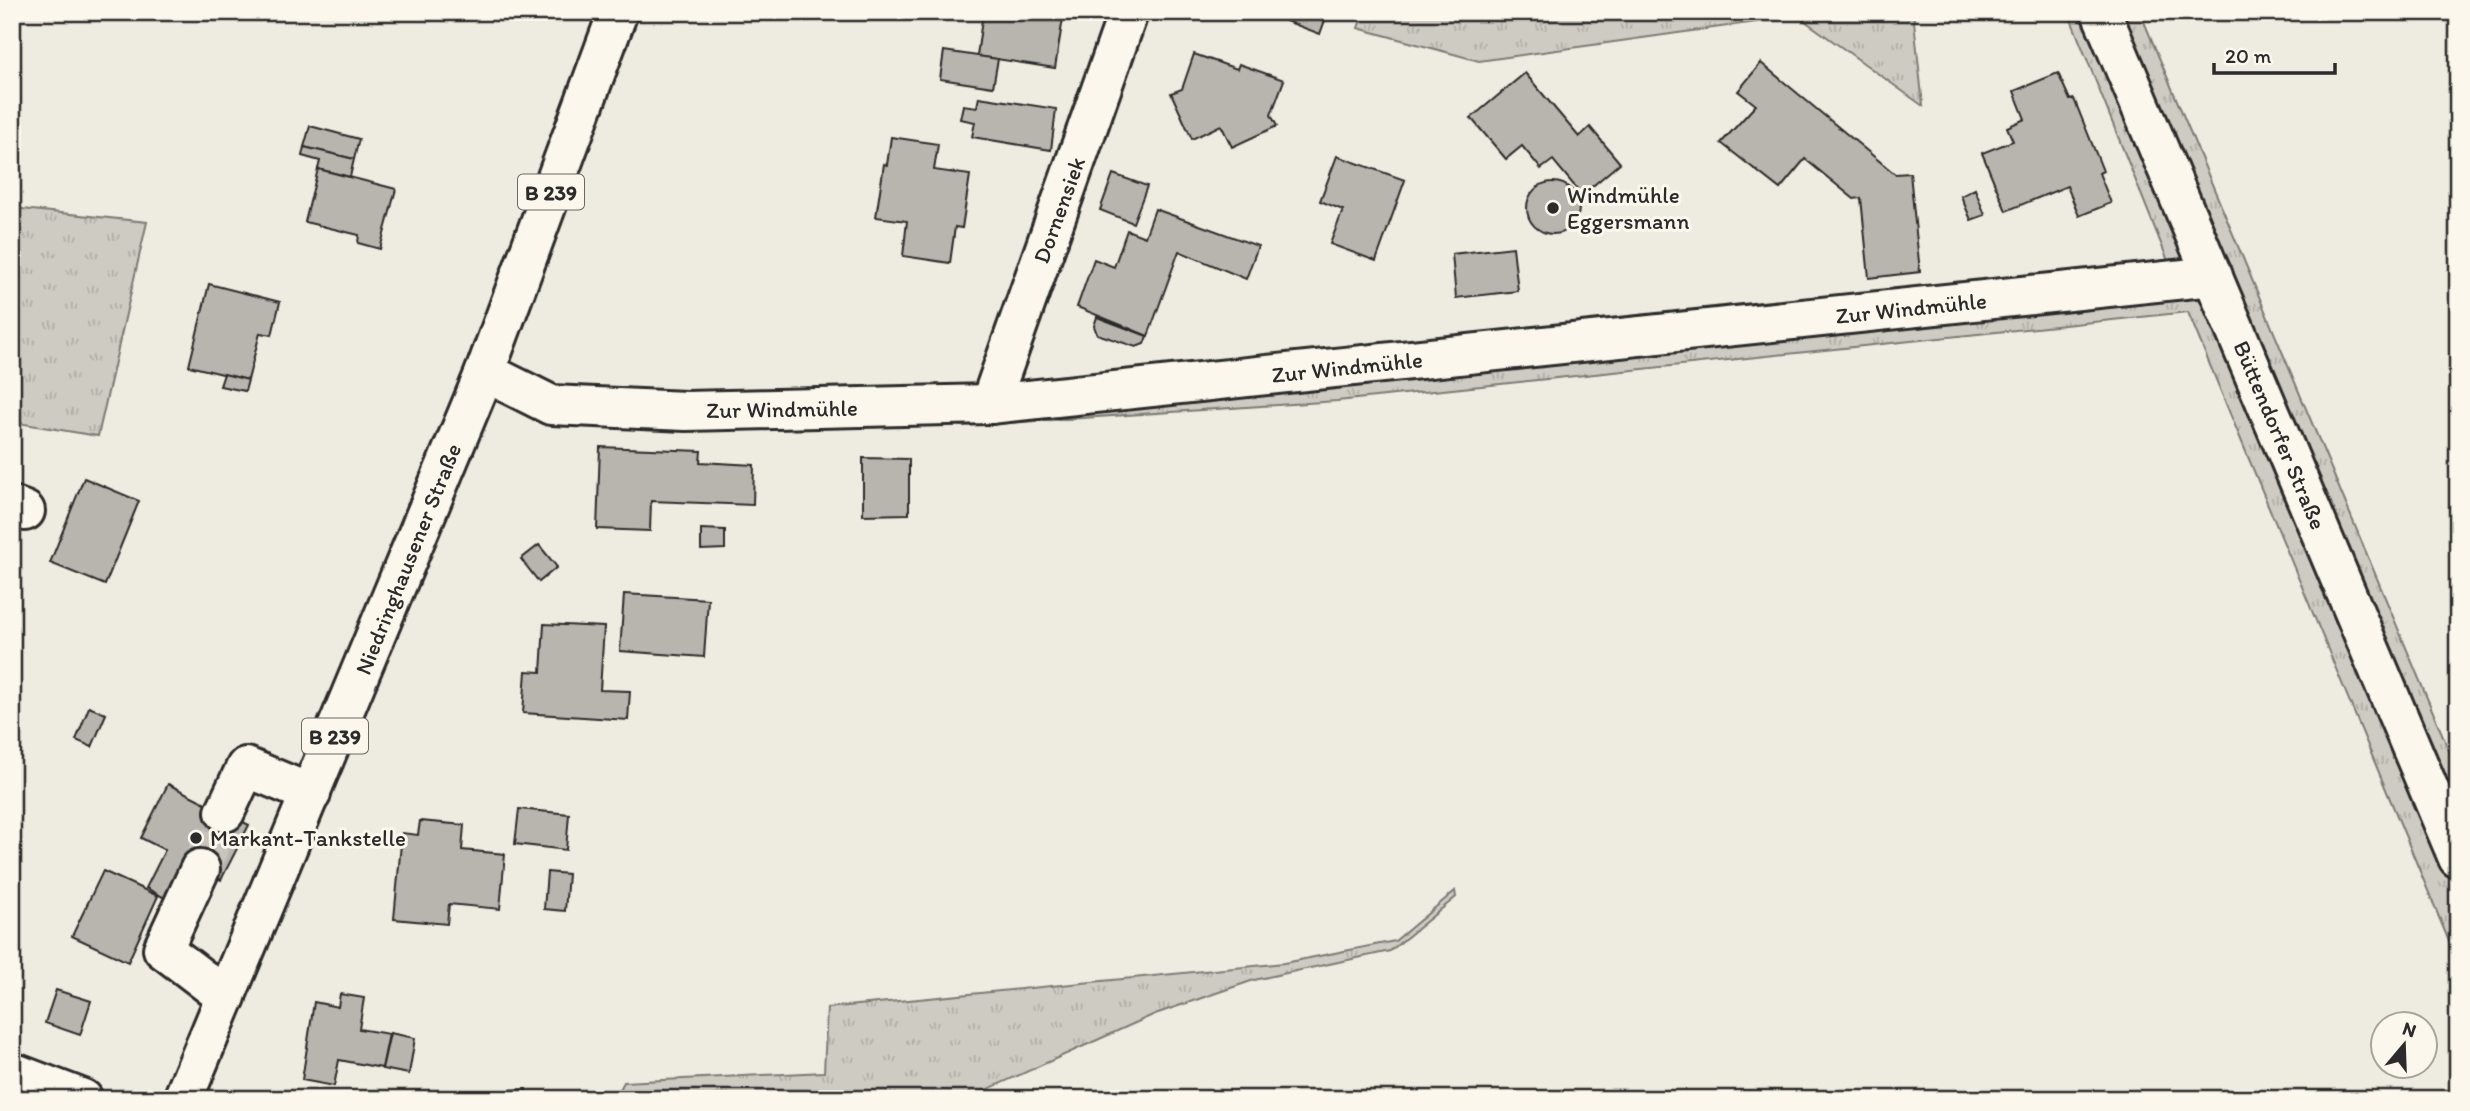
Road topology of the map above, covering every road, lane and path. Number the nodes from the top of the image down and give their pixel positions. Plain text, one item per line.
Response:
1 (618, 12) edge
2 (2101, 12) edge
3 (1127, 16) dead end
4 (2214, 276) junction
5 (485, 372) junction
6 (990, 404) junction
7 (311, 794) junction
8 (225, 812) tunnel mouth
9 (2458, 858) edge
10 (200, 869) tunnel mouth
11 (226, 997) junction
12 (12, 1072) edge
13 (83, 1099) edge
14 (183, 1099) edge

1 - 5 street, Niedringhausener Straße / B 239
2 - 4 street, Büttendorfer Straße
3 - 6 street, Dornensiek
4 - 6 street, Zur Windmühle
4 - 9 street, Büttendorfer Straße
5 - 6 street, Zur Windmühle
5 - 7 street, Niedringhausener Straße / B 239
7 - 8 street
7 - 11 street, Niedringhausener Straße / B 239
10 - 11 street
11 - 14 street, Niedringhausener Straße / B 239
12 - 13 street

